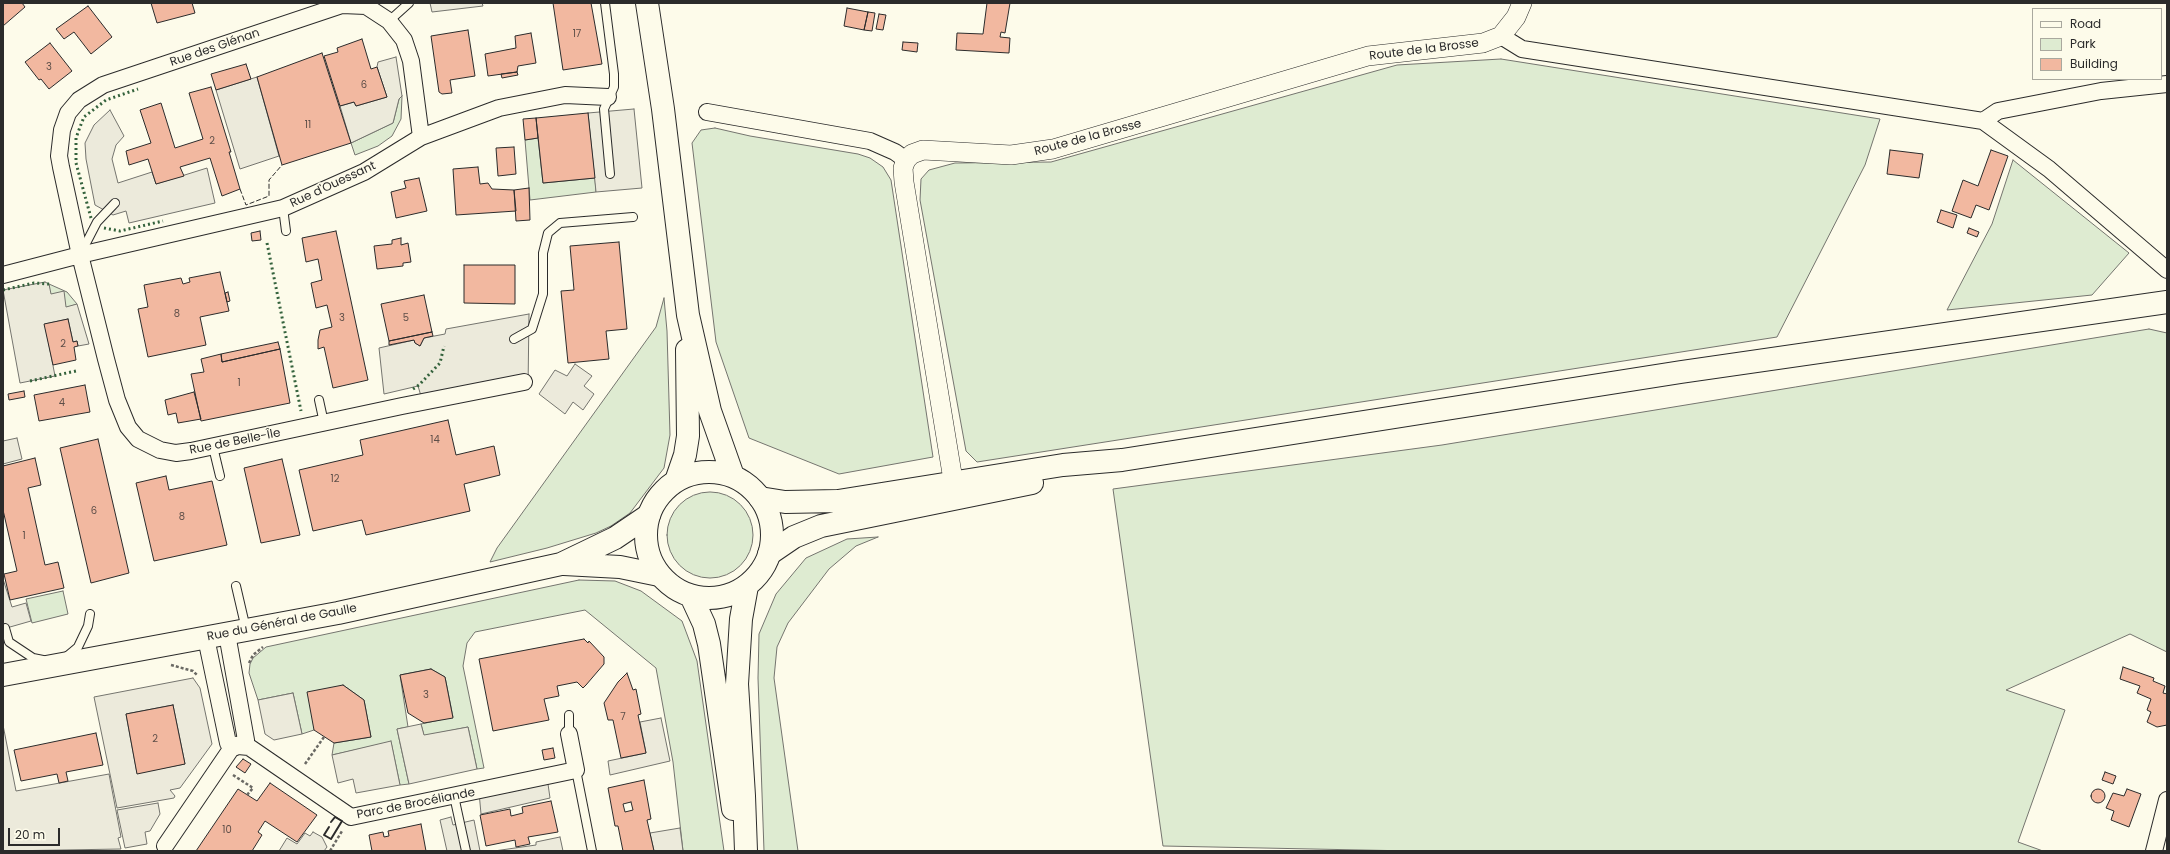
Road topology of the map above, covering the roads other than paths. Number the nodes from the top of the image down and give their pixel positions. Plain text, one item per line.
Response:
1 (409, 3) edge
2 (605, 3) edge
3 (647, 3) edge
4 (1522, 3) edge
5 (366, 4) edge
6 (389, 21) junction
7 (1501, 36) junction
8 (2167, 84) edge
9 (608, 97) junction
10 (707, 112) dead end
11 (1983, 121) junction
12 (421, 138) junction
13 (906, 160) junction
14 (610, 174) dead end
15 (116, 203) dead end
16 (283, 208) junction
17 (633, 217) dead end
18 (286, 231) dead end
19 (80, 255) junction
20 (2167, 270) edge
21 (3, 275) edge
22 (2167, 302) edge
23 (688, 315) junction
24 (514, 339) dead end
25 (524, 382) dead end
26 (319, 400) dead end
27 (324, 423) junction
28 (213, 447) junction
29 (220, 476) dead end
30 (733, 476) junction
31 (676, 481) junction
32 (954, 490) junction
33 (760, 498) junction
34 (649, 515) junction
35 (770, 554) junction
36 (561, 564) junction
37 (659, 575) junction
38 (236, 586) dead end
39 (747, 586) junction
40 (691, 596) junction
41 (90, 614) dead end
42 (5, 628) dead end
43 (226, 634) junction
44 (58, 664) junction
45 (3, 675) edge
46 (569, 714) dead end
47 (569, 734) joint
48 (238, 746) junction
49 (576, 770) junction
50 (454, 796) junction
51 (2167, 800) edge
52 (165, 846) dead end
53 (466, 851) edge
54 (592, 851) edge
55 (744, 851) edge
56 (2154, 851) edge

1 - 6 lane
2 - 9 lane
3 - 23 main road
4 - 7 street
5 - 6 street, Rue des Glénan
5 - 19 street, Rue des Glénan
6 - 12 street, Rue des Glénan
7 - 11 street
7 - 13 street, Route de la Brosse
8 - 11 street
9 - 12 street, Rue d'Ouessant
9 - 14 lane
10 - 13 street
11 - 20 street
12 - 16 street, Rue d'Ouessant
13 - 32 street
15 - 19 lane
16 - 18 lane
16 - 19 street, Rue d'Ouessant
17 - 24 lane
19 - 21 street, Rue d'Ouessant
19 - 28 street, Rue de Belle-Île
22 - 32 main road
23 - 30 main road
23 - 31 main road
25 - 27 street, Rue de Belle-Île
26 - 27 lane
27 - 28 street, Rue de Belle-Île
28 - 29 lane
30 - 31 main road
30 - 33 main road
31 - 34 main road
32 - 33 main road
32 - 35 main road
33 - 35 main road
34 - 36 main road, Rue du Général de Gaulle
34 - 37 main road
35 - 39 main road
36 - 37 main road, Rue du Général de Gaulle
36 - 43 main road, Rue du Général de Gaulle
37 - 40 main road
38 - 43 lane
39 - 40 main road
39 - 55 main road
40 - 55 main road
41 - 44 lane
42 - 44 lane
43 - 44 main road, Rue du Général de Gaulle
43 - 48 street
44 - 45 main road, Rue du Général de Gaulle
46 - 47 lane
47 - 49 street
48 - 50 street, Parc de Brocéliande
48 - 52 street
49 - 50 street, Parc de Brocéliande
49 - 54 lane
50 - 53 lane
51 - 56 street

